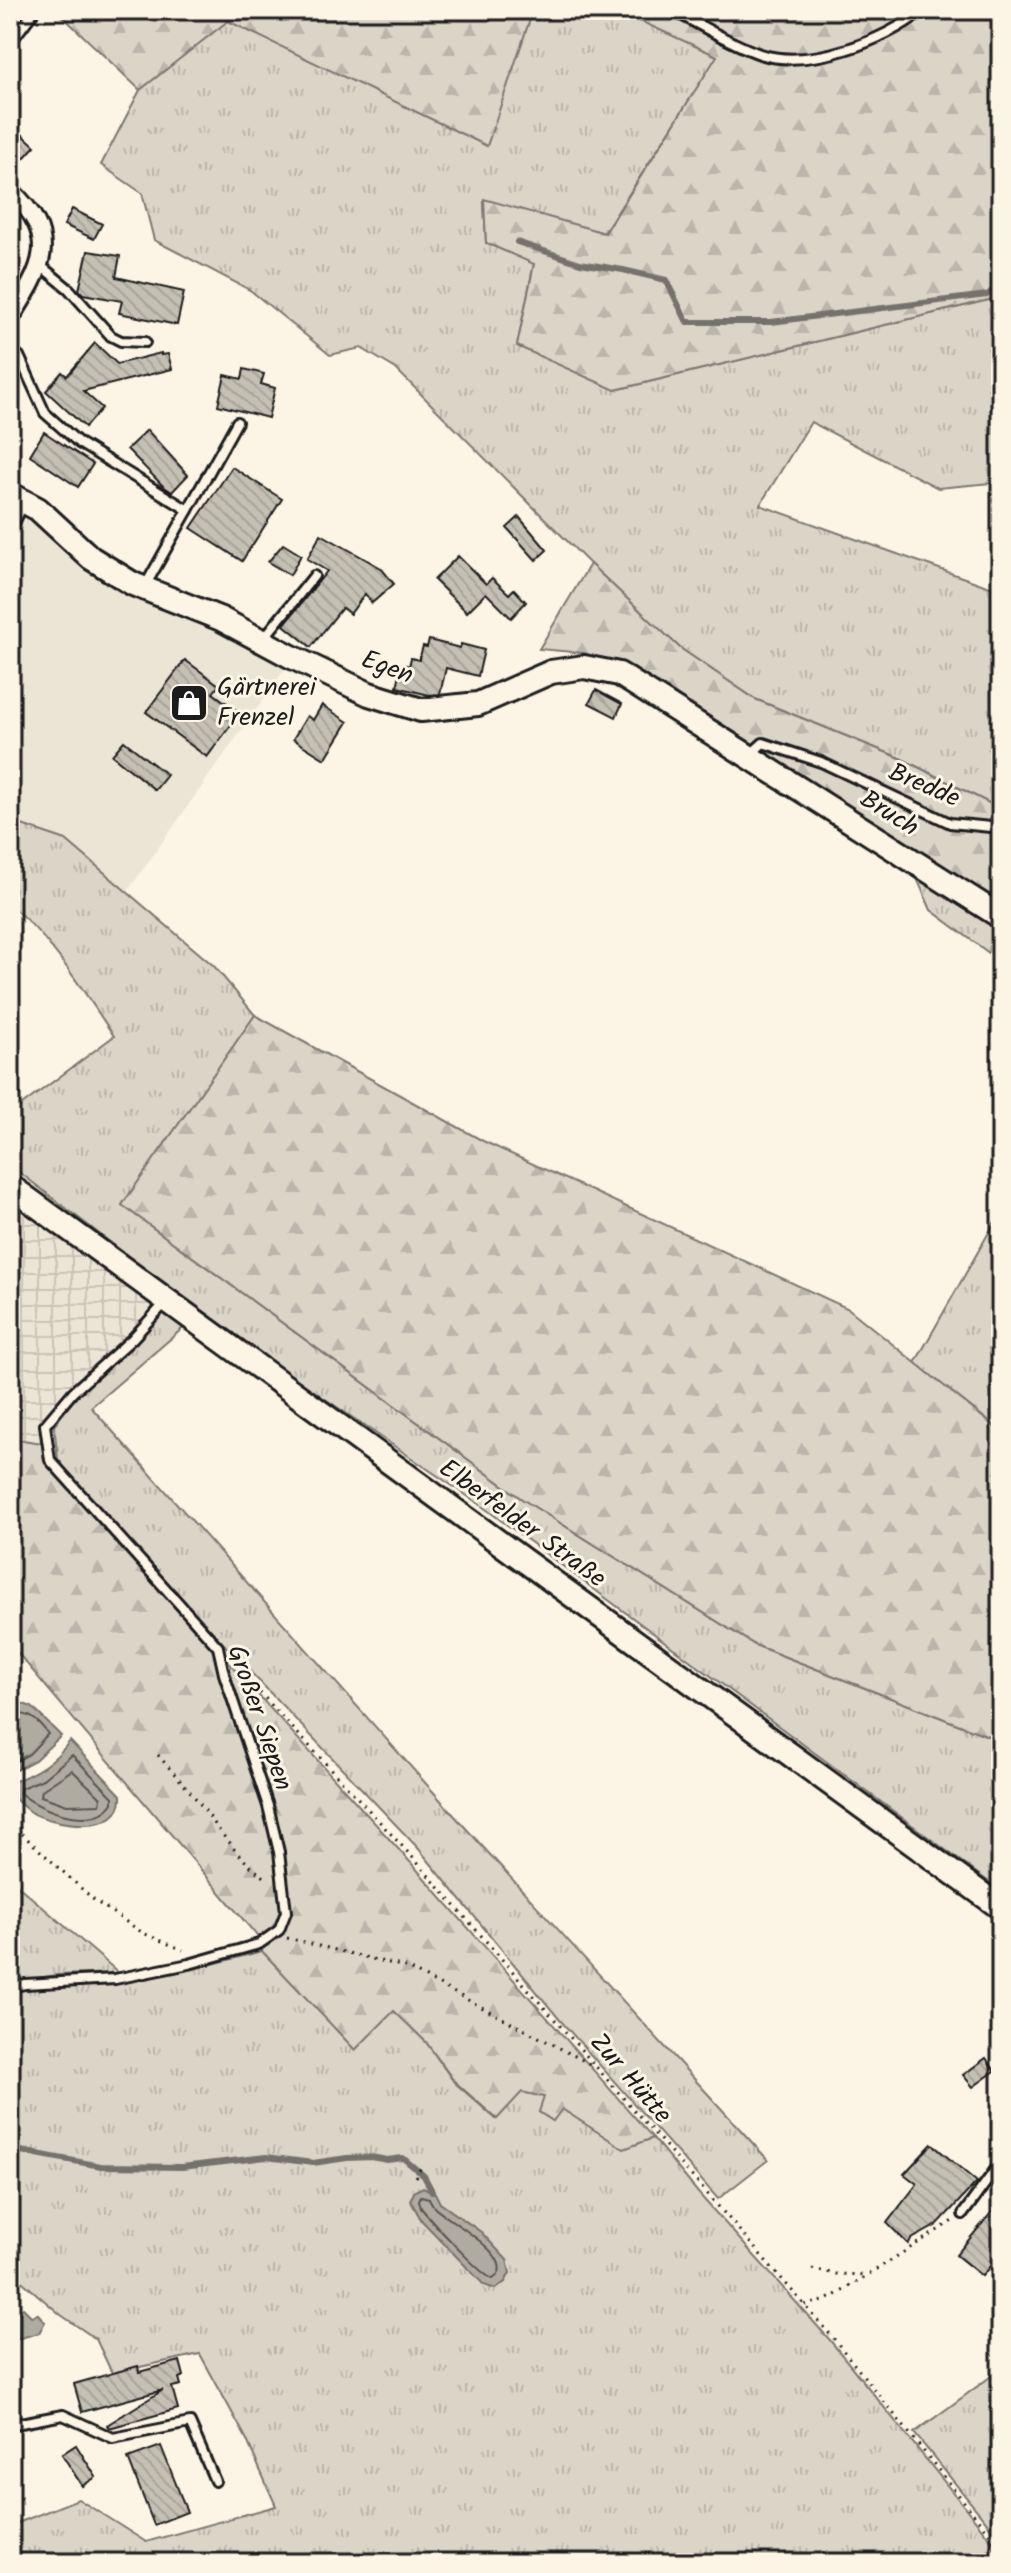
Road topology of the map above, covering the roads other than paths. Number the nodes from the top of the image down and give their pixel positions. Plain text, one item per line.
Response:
1 (35, 10) edge
2 (671, 10) edge
3 (923, 10) edge
4 (10, 43) edge
5 (10, 190) edge
6 (41, 266) junction
7 (10, 319) edge
8 (145, 342) dead end
9 (10, 350) edge
10 (237, 422) dead end
11 (17, 498) edge
12 (188, 510) junction
13 (10, 531) edge
14 (314, 576) dead end
15 (143, 588) junction
16 (262, 641) junction
17 (749, 756) junction
18 (1001, 828) edge
19 (1001, 917) edge
20 (10, 1186) edge
21 (167, 1302) junction
22 (1001, 1908) edge
23 (10, 1987) edge
24 (1001, 2162) edge
25 (963, 2214) road end
26 (10, 2425) edge
27 (215, 2481) dead end

1 - 4 lane
2 - 3 lane
5 - 6 street
6 - 7 street
6 - 8 lane
9 - 12 lane
10 - 12 lane
11 - 13 lane, Egen
11 - 15 main road, Egen
12 - 15 lane
14 - 16 lane
15 - 16 main road, Egen
16 - 17 main road, Egen
17 - 18 lane, Bredde
17 - 19 main road, Bruch
20 - 21 main road, Elberfelder Straße
21 - 22 main road, Elberfelder Straße
21 - 23 lane, Großer Siepen
24 - 25 lane
26 - 27 lane

